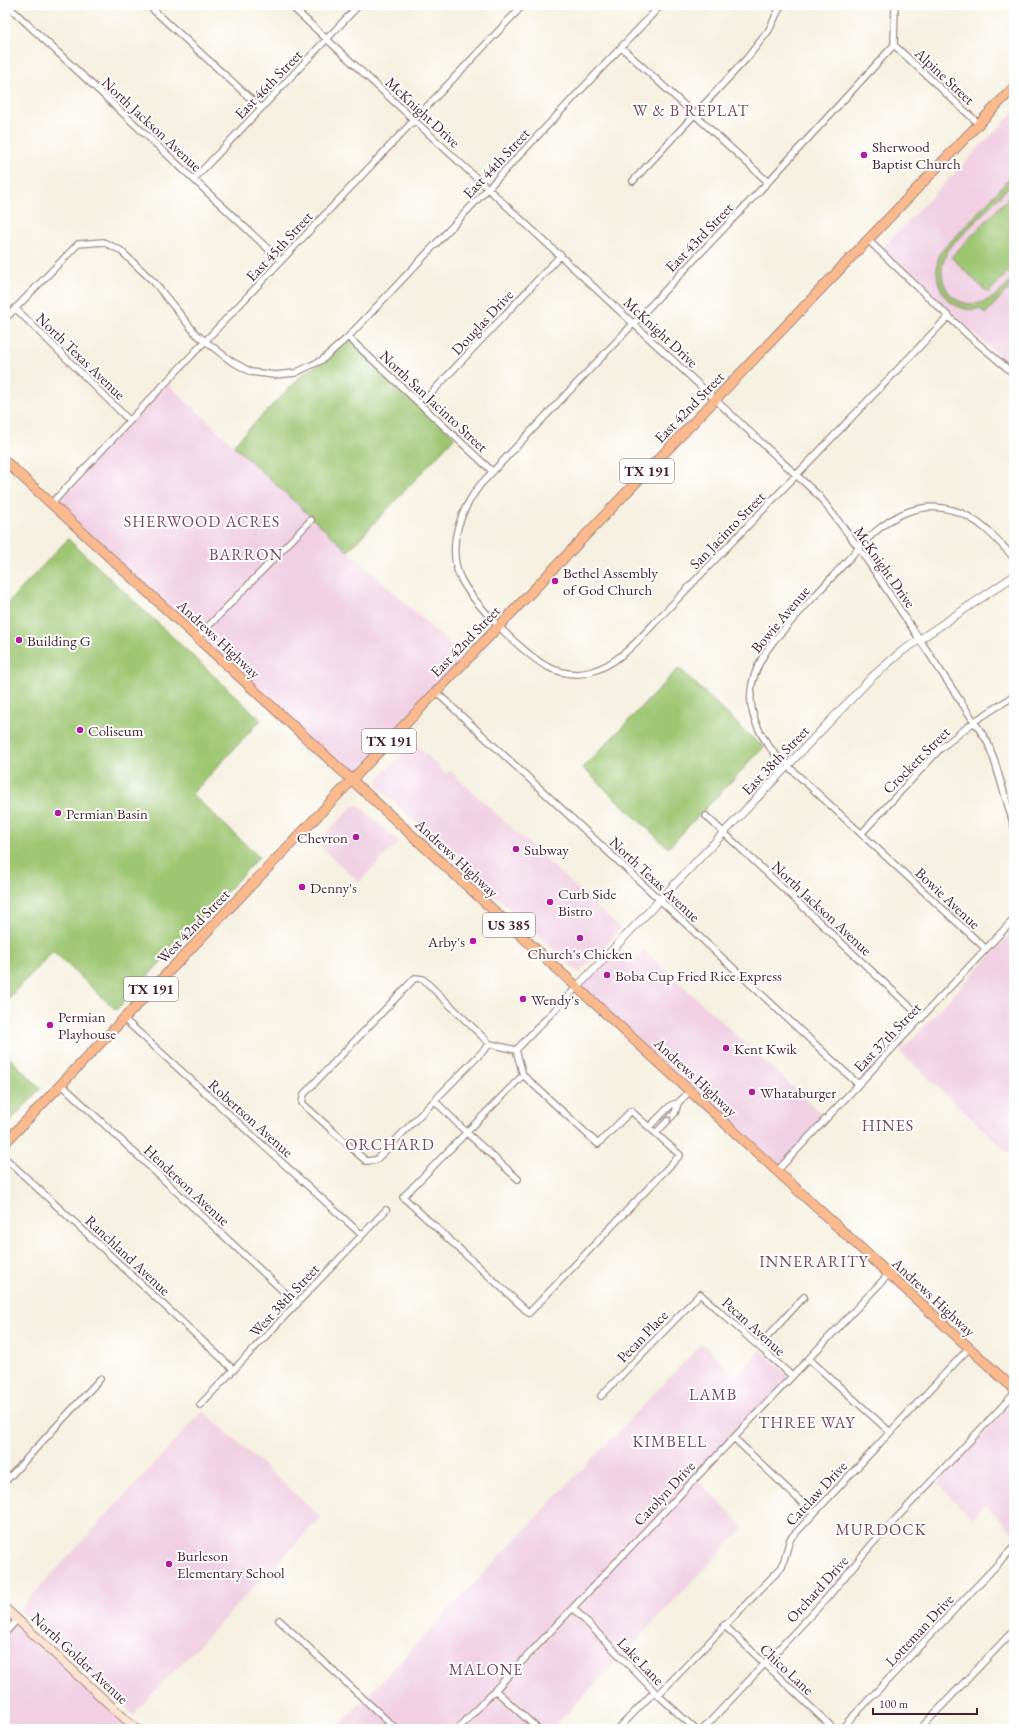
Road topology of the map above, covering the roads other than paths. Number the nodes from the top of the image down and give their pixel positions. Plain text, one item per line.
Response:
1 (7, 5) edge
2 (148, 5) edge
3 (290, 5) edge
4 (359, 5) edge
5 (523, 5) edge
6 (661, 5) edge
7 (781, 5) edge
8 (895, 5) edge
9 (327, 39) junction
10 (894, 45) junction
11 (622, 48) junction
12 (1014, 87) edge
13 (261, 108) junction
14 (695, 115) junction
15 (414, 120) junction
16 (979, 124) junction
17 (194, 179) junction
18 (633, 181) dead end
19 (768, 182) junction
20 (489, 189) junction
21 (868, 240) junction
22 (560, 255) junction
23 (281, 261) junction
24 (15, 308) junction
25 (949, 316) junction
26 (5, 319) edge
27 (633, 323) junction
28 (348, 337) junction
29 (206, 341) junction
30 (1014, 374) edge
31 (716, 399) junction
32 (420, 405) junction
33 (130, 421) junction
34 (5, 461) edge
35 (492, 471) junction
36 (798, 474) junction
37 (51, 504) junction
38 (311, 520) dead end
39 (859, 548) junction
40 (1014, 558) edge
41 (1014, 576) edge
42 (499, 626) junction
43 (197, 638) junction
44 (920, 639) junction
45 (436, 692) junction
46 (1014, 696) edge
47 (976, 722) junction
48 (787, 766) junction
49 (352, 780) junction
50 (706, 816) dead end
51 (1014, 826) edge
52 (724, 832) junction
53 (861, 834) junction
54 (660, 900) junction
55 (1014, 919) edge
56 (986, 949) junction
57 (576, 987) junction
58 (922, 1018) junction
59 (124, 1019) junction
60 (490, 1044) junction
61 (516, 1050) junction
62 (523, 1075) junction
63 (61, 1084) junction
64 (858, 1084) junction
65 (690, 1091) junction
66 (435, 1101) junction
67 (678, 1103) junction
68 (649, 1127) junction
69 (467, 1133) junction
70 (656, 1133) junction
71 (5, 1143) edge
72 (5, 1158) edge
73 (777, 1171) junction
74 (518, 1179) dead end
75 (386, 1210) dead end
76 (362, 1235) junction
77 (889, 1274) junction
78 (700, 1294) joint
79 (804, 1297) dead end
80 (297, 1304) junction
81 (759, 1346) junction
82 (969, 1348) junction
83 (808, 1359) junction
84 (234, 1370) junction
85 (792, 1376) junction
86 (100, 1379) dead end
87 (1014, 1389) edge
88 (1014, 1394) edge
89 (601, 1396) dead end
90 (200, 1405) dead end
91 (890, 1432) junction
92 (734, 1438) junction
93 (5, 1482) edge
94 (813, 1513) junction
95 (1014, 1547) edge
96 (5, 1608) edge
97 (573, 1608) junction
98 (18, 1619) junction
99 (279, 1620) dead end
100 (724, 1625) junction
101 (1014, 1630) edge
102 (5, 1633) edge
103 (765, 1664) junction
104 (495, 1690) junction
105 (656, 1693) junction
106 (136, 1729) edge
107 (396, 1729) edge
108 (458, 1729) edge
109 (538, 1729) edge
110 (618, 1729) edge
111 (695, 1729) edge
112 (703, 1729) edge
113 (834, 1729) edge
114 (841, 1729) edge
115 (920, 1729) edge

1 - 17 street, North Jackson Avenue
2 - 13 street
3 - 9 street, McKnight Drive
4 - 9 street, East 46th Street
5 - 15 street, East 45th Street
6 - 11 street, East 44th Street
7 - 14 street
8 - 10 street
9 - 13 street, East 46th Street
9 - 15 street, McKnight Drive
10 - 16 street, Alpine Street
10 - 19 street, East 43rd Street
11 - 14 street
11 - 20 street, East 44th Street
12 - 16 main road, East 42nd Street / TX 191
13 - 17 street, East 46th Street
14 - 18 street
14 - 19 street
15 - 20 street, McKnight Drive
15 - 23 street, East 45th Street
16 - 21 main road, East 42nd Street / TX 191
17 - 23 street, North Jackson Avenue
19 - 27 street, East 43rd Street
20 - 22 street, McKnight Drive
20 - 28 street, East 44th Street
21 - 25 street
21 - 31 main road, East 42nd Street / TX 191
22 - 27 street, McKnight Drive
22 - 32 street, Douglas Drive
23 - 29 street, East 45th Street
24 - 26 street
24 - 29 street
24 - 33 street, North Texas Avenue
25 - 30 street
25 - 36 street, San Jacinto Street
27 - 31 street, McKnight Drive
27 - 35 street, East 43rd Street
28 - 29 street
28 - 32 street, North San Jacinto Street
29 - 33 street, East 45th Street
31 - 36 street, McKnight Drive
31 - 42 main road, East 42nd Street / TX 191
32 - 35 street, North San Jacinto Street
33 - 37 street, East 45th Street
34 - 37 main road, Andrews Highway / US 385
35 - 42 street, North San Jacinto Street
36 - 39 street, McKnight Drive
36 - 42 street, San Jacinto Street
37 - 43 main road, Andrews Highway / US 385
38 - 43 street
39 - 40 street, Bowie Avenue
39 - 44 street, McKnight Drive
39 - 48 street, Bowie Avenue
41 - 44 street, East 38th Street
42 - 45 main road, East 42nd Street / TX 191
43 - 49 main road, Andrews Highway / US 385
44 - 47 street, McKnight Drive
44 - 48 street, East 38th Street
45 - 49 main road, East 42nd Street / TX 191
45 - 54 street, North Texas Avenue
46 - 47 street, Crockett Street
47 - 51 street, McKnight Drive
47 - 53 street, Crockett Street
48 - 52 street, East 38th Street
48 - 53 street, Bowie Avenue
49 - 57 main road, Andrews Highway / US 385
49 - 59 main road, West 42nd Street / TX 191
50 - 52 street, North Jackson Avenue
52 - 54 street, East 38th Street
52 - 58 street, North Jackson Avenue
53 - 56 street, Bowie Avenue
54 - 57 street, East 38th Street
54 - 64 street, North Texas Avenue
55 - 56 street, East 37th Street
56 - 58 street, East 37th Street
57 - 61 street
57 - 65 main road, Andrews Highway / US 385
58 - 64 street, East 37th Street
59 - 63 main road, West 42nd Street / TX 191
59 - 76 street, Robertson Avenue
60 - 61 street
60 - 66 street
60 - 66 street
61 - 62 street
62 - 68 street
62 - 69 street
63 - 71 main road, West 42nd Street / TX 191
63 - 80 street, Henderson Avenue
64 - 73 street, East 37th Street
65 - 67 street
65 - 73 main road, Andrews Highway / US 385
66 - 69 street
67 - 68 street
70 -> 67 street
68 - 70 street
69 - 70 street
69 - 74 street
72 - 84 street, Ranchland Avenue
73 - 77 main road, Andrews Highway / US 385
75 - 76 street, West 38th Street
76 - 80 street, West 38th Street
77 - 82 main road, Andrews Highway / US 385
77 - 83 street, Carolyn Drive
78 - 81 street, Pecan Avenue
78 - 89 street, Pecan Place
79 - 81 street
80 - 84 street, West 38th Street
81 - 85 street, Pecan Avenue
82 - 87 main road, Andrews Highway / US 385
82 - 91 street, Catclaw Drive
83 - 85 street, Carolyn Drive
83 - 91 street
84 - 90 street, West 38th Street
85 - 92 street, Carolyn Drive
86 - 93 street
88 - 103 street, Orchard Drive
91 - 94 street, Catclaw Drive
92 - 94 street
92 - 97 street, Carolyn Drive
94 - 100 street, Catclaw Drive
95 - 114 street, Lotteman Drive
96 - 98 main road, North Golder Avenue
97 - 104 street, Carolyn Drive
97 - 105 street, Lake Lane
98 - 102 street
98 - 106 main road, North Golder Avenue
99 - 107 street
100 - 103 street, Chico Lane
100 - 105 street, Catclaw Drive
101 - 115 street
103 - 112 street, Orchard Drive
103 - 113 street, Chico Lane
104 - 108 street, Carolyn Drive
104 - 109 street
105 - 110 street, Catclaw Drive
105 - 111 street, Lake Lane

